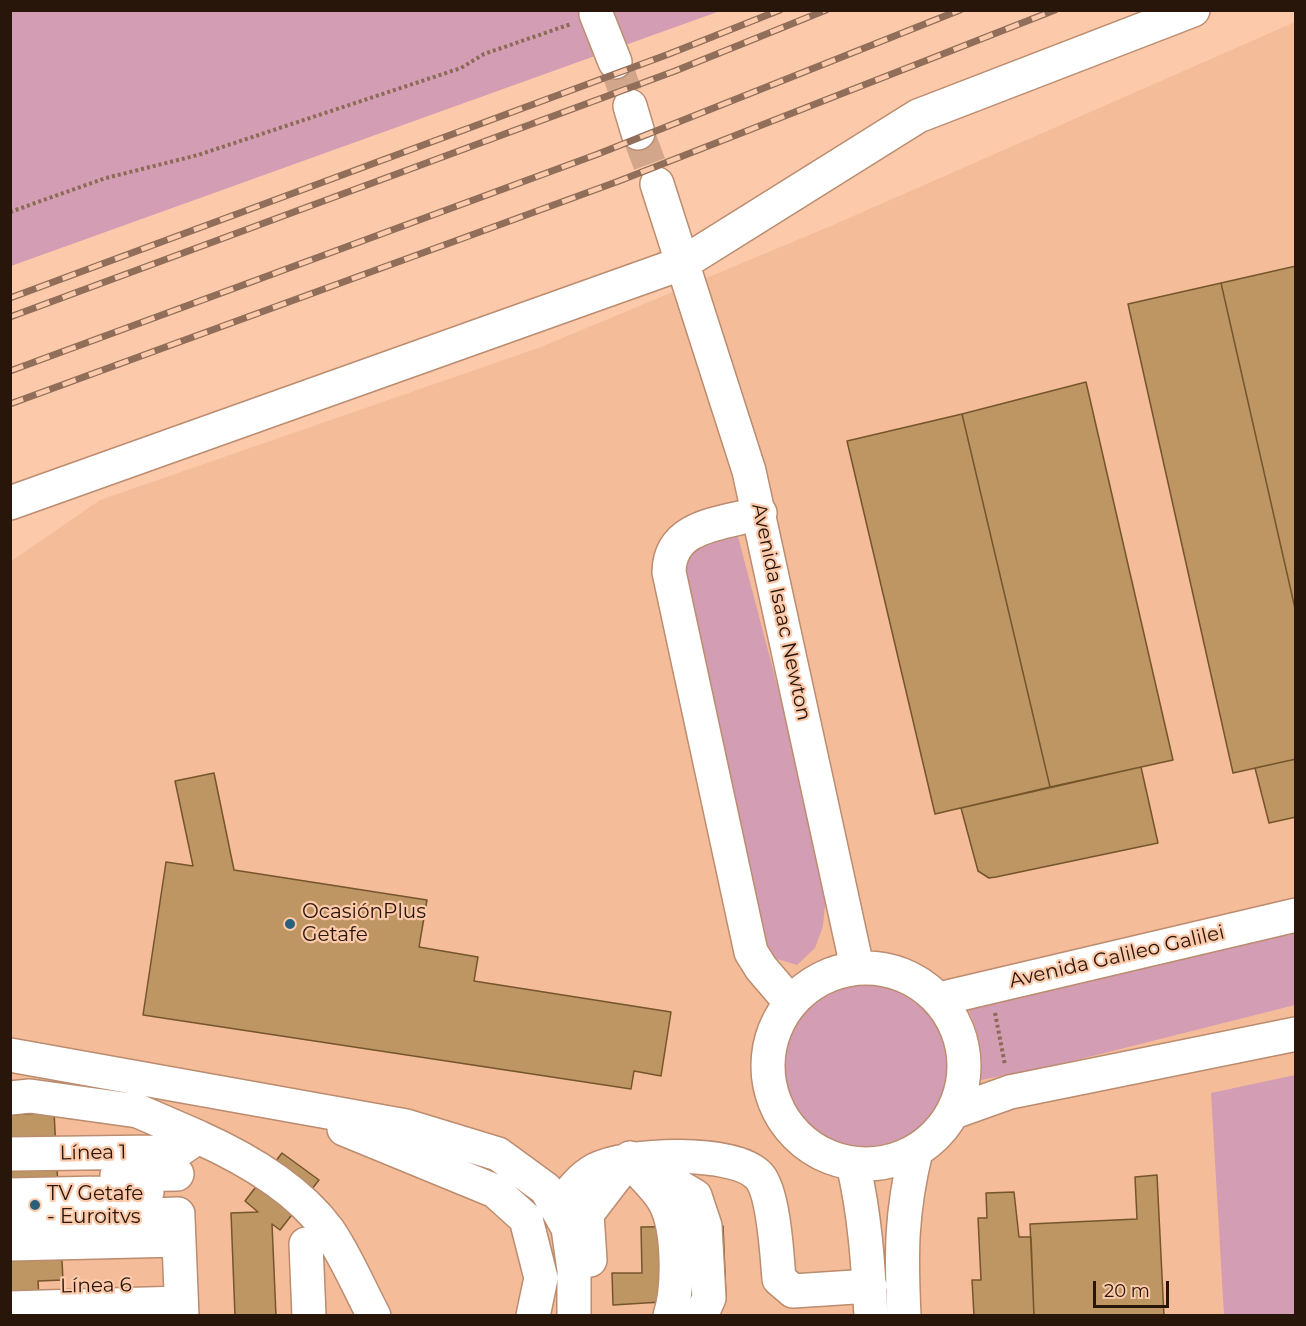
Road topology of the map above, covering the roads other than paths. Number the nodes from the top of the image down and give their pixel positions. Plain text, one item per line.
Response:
1 (1193, 10) edge
2 (596, 14) road end
3 (615, 62) tunnel mouth
4 (657, 184) tunnel mouth
5 (683, 263) junction
6 (10, 504) edge
7 (760, 513) junction
8 (1296, 915) edge
9 (857, 967) junction
10 (939, 999) junction
11 (791, 1003) junction
12 (1296, 1034) edge
13 (10, 1056) edge
14 (10, 1098) edge
15 (276, 1102) junction
16 (954, 1112) junction
17 (916, 1151) junction
18 (10, 1154) edge
19 (630, 1158) junction
20 (853, 1164) junction
21 (10, 1177) edge
22 (181, 1185) junction
23 (10, 1195) edge
24 (557, 1209) junction
25 (10, 1220) edge
26 (10, 1244) edge
27 (306, 1244) dead end
28 (10, 1288) edge
29 (181, 1301) edge
30 (870, 1301) edge
31 (10, 1308) edge
32 (309, 1316) edge
33 (374, 1316) edge
34 (533, 1316) edge
35 (574, 1316) edge
36 (593, 1316) edge
37 (656, 1316) edge
38 (670, 1316) edge
39 (685, 1316) edge
40 (701, 1316) edge
41 (904, 1316) edge

1 - 5 street
2 - 3 street
4 - 5 street, Avenida Isaac Newton
5 - 6 street
5 - 7 street, Avenida Isaac Newton
7 - 9 street, Avenida Isaac Newton
7 - 11 street
8 - 10 street, Avenida Galileo Galilei
9 - 10 street
9 - 11 street
10 - 16 street
11 - 20 street
12 - 16 street
13 - 15 street
14 - 22 street
15 - 24 street
15 - 34 street
16 - 17 street
17 - 20 street
17 - 41 street
18 - 22 street, Línea 1
19 - 24 street
19 - 30 street
19 - 36 street
19 - 37 street
19 - 38 street
19 - 39 street
19 - 40 street
20 - 30 street
21 - 22 street
22 - 23 street
22 - 25 street
22 - 26 street
22 - 29 street
22 - 33 street
24 - 35 street
27 - 32 street
28 - 29 street, Línea 6
29 - 31 street

